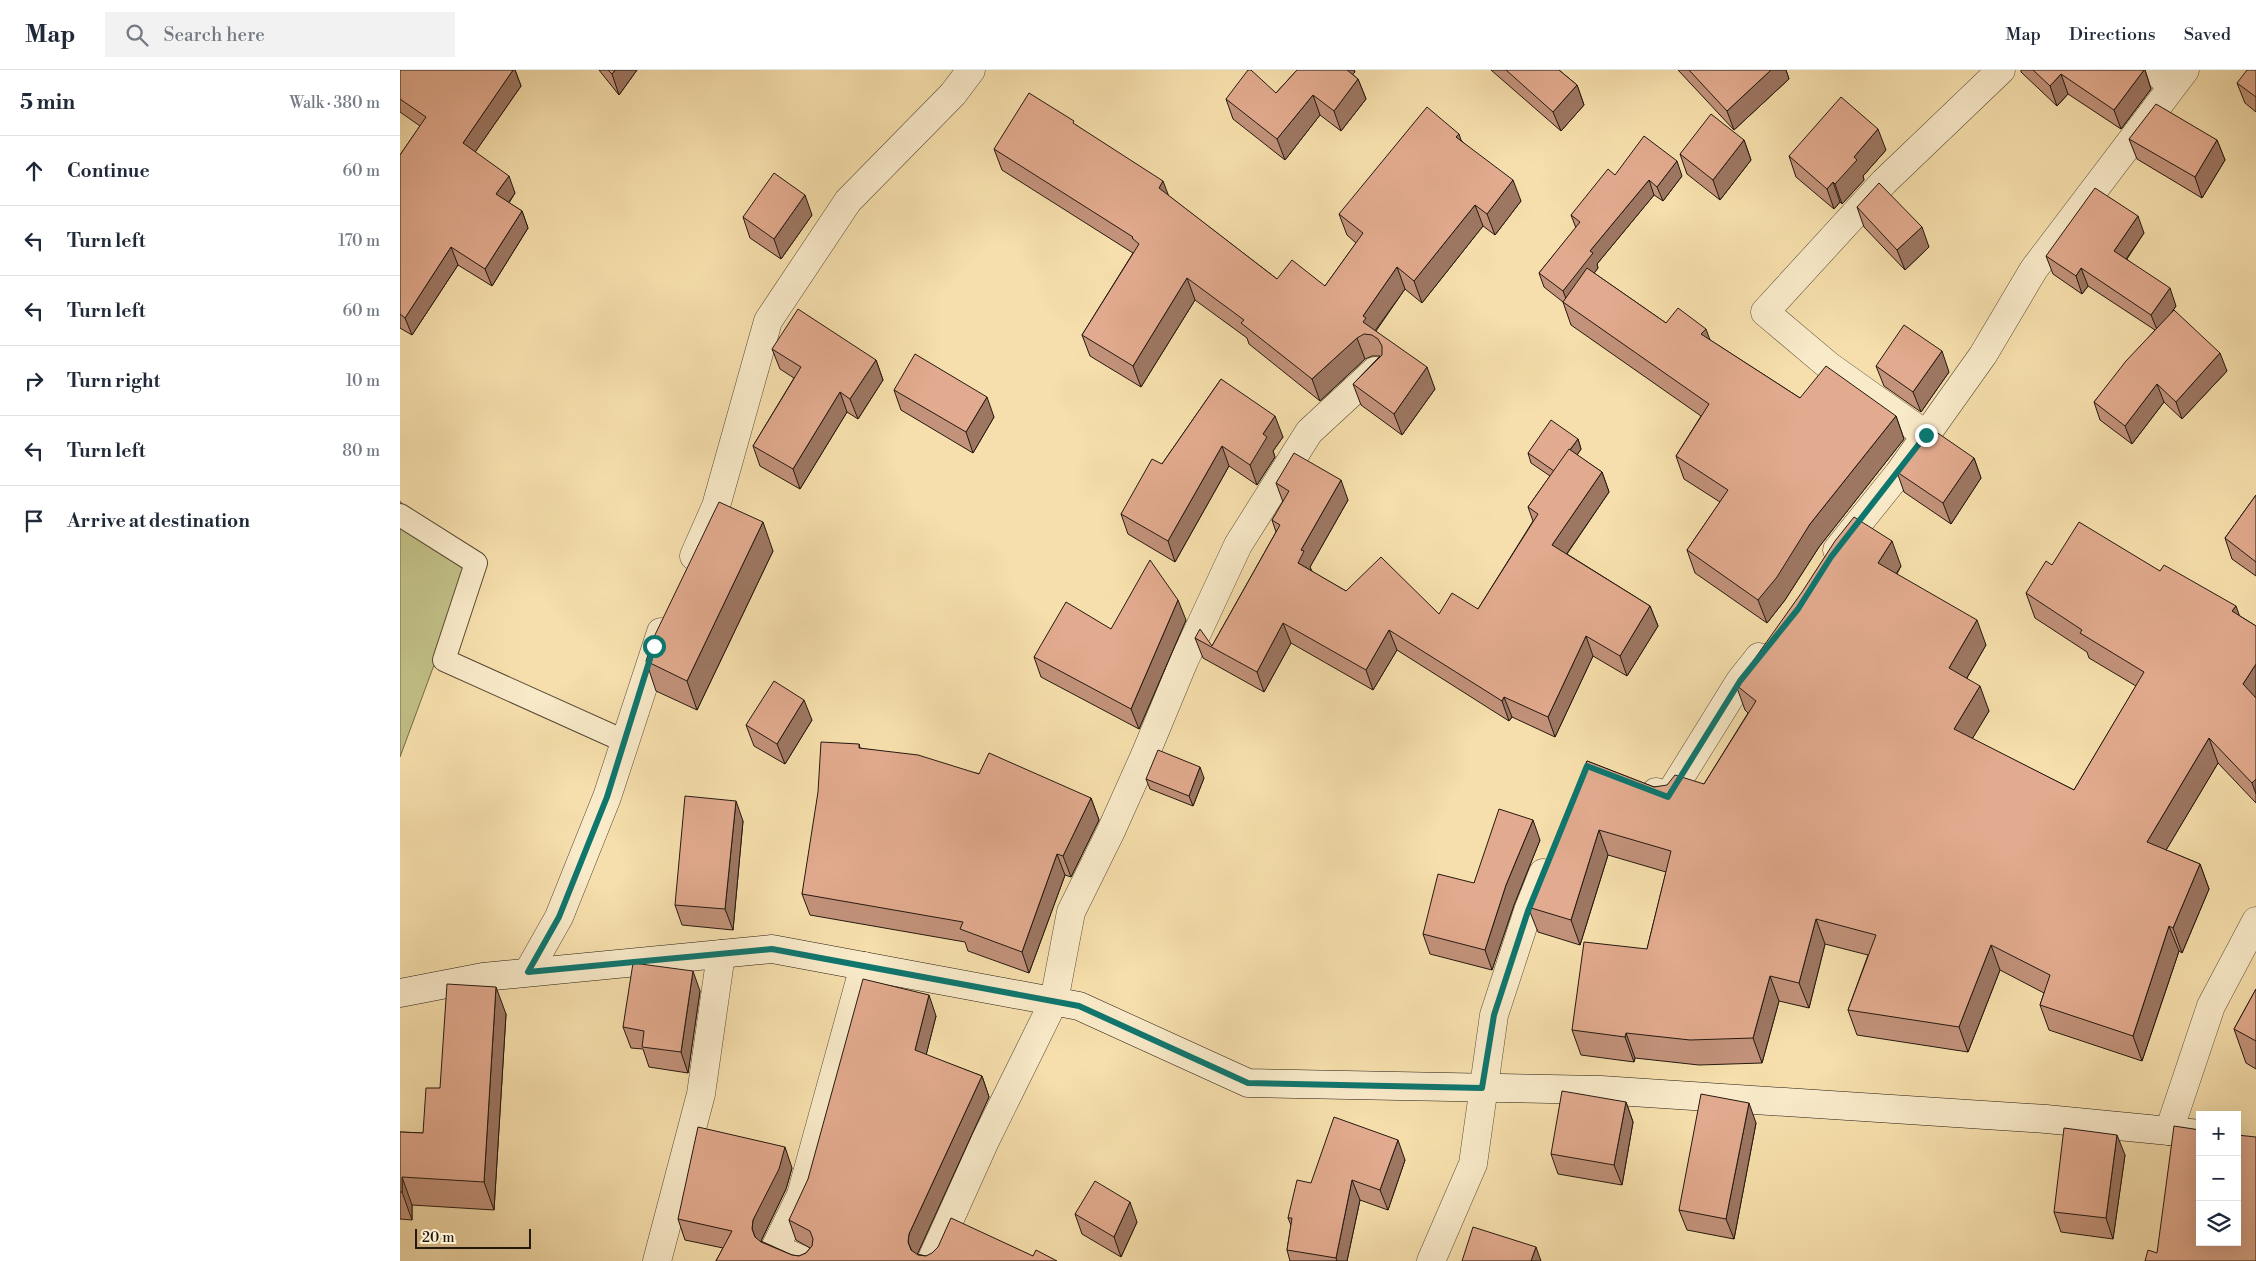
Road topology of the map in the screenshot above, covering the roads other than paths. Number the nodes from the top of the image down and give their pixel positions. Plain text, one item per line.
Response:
1 (971, 70) edge
2 (2001, 70) edge
3 (2170, 75) edge
4 (1376, 371) edge
5 (1926, 435) junction
6 (400, 515) edge
7 (1822, 572) edge
8 (685, 576) edge
9 (670, 611) edge
10 (1775, 638) edge
11 (624, 741) junction
12 (1632, 783) edge
13 (1554, 847) edge
14 (2256, 921) edge
15 (721, 954) junction
16 (864, 966) junction
17 (528, 972) junction
18 (400, 993) edge
19 (1054, 1001) junction
20 (1482, 1088) junction
21 (2168, 1131) junction
22 (2196, 1134) edge
23 (657, 1261) edge
24 (805, 1261) edge
25 (931, 1261) edge
26 (1431, 1261) edge

1 - 8 street
2 - 5 street
3 - 5 street
4 - 19 street
5 - 7 street
6 - 11 lane
9 - 11 street
10 - 12 street
11 - 17 street
13 - 20 street
14 - 21 street
15 - 16 street
15 - 17 street
15 - 23 street
16 - 19 street
16 - 24 street
17 - 18 street
19 - 20 street
19 - 25 street
20 - 21 street
20 - 26 street
21 - 22 street

